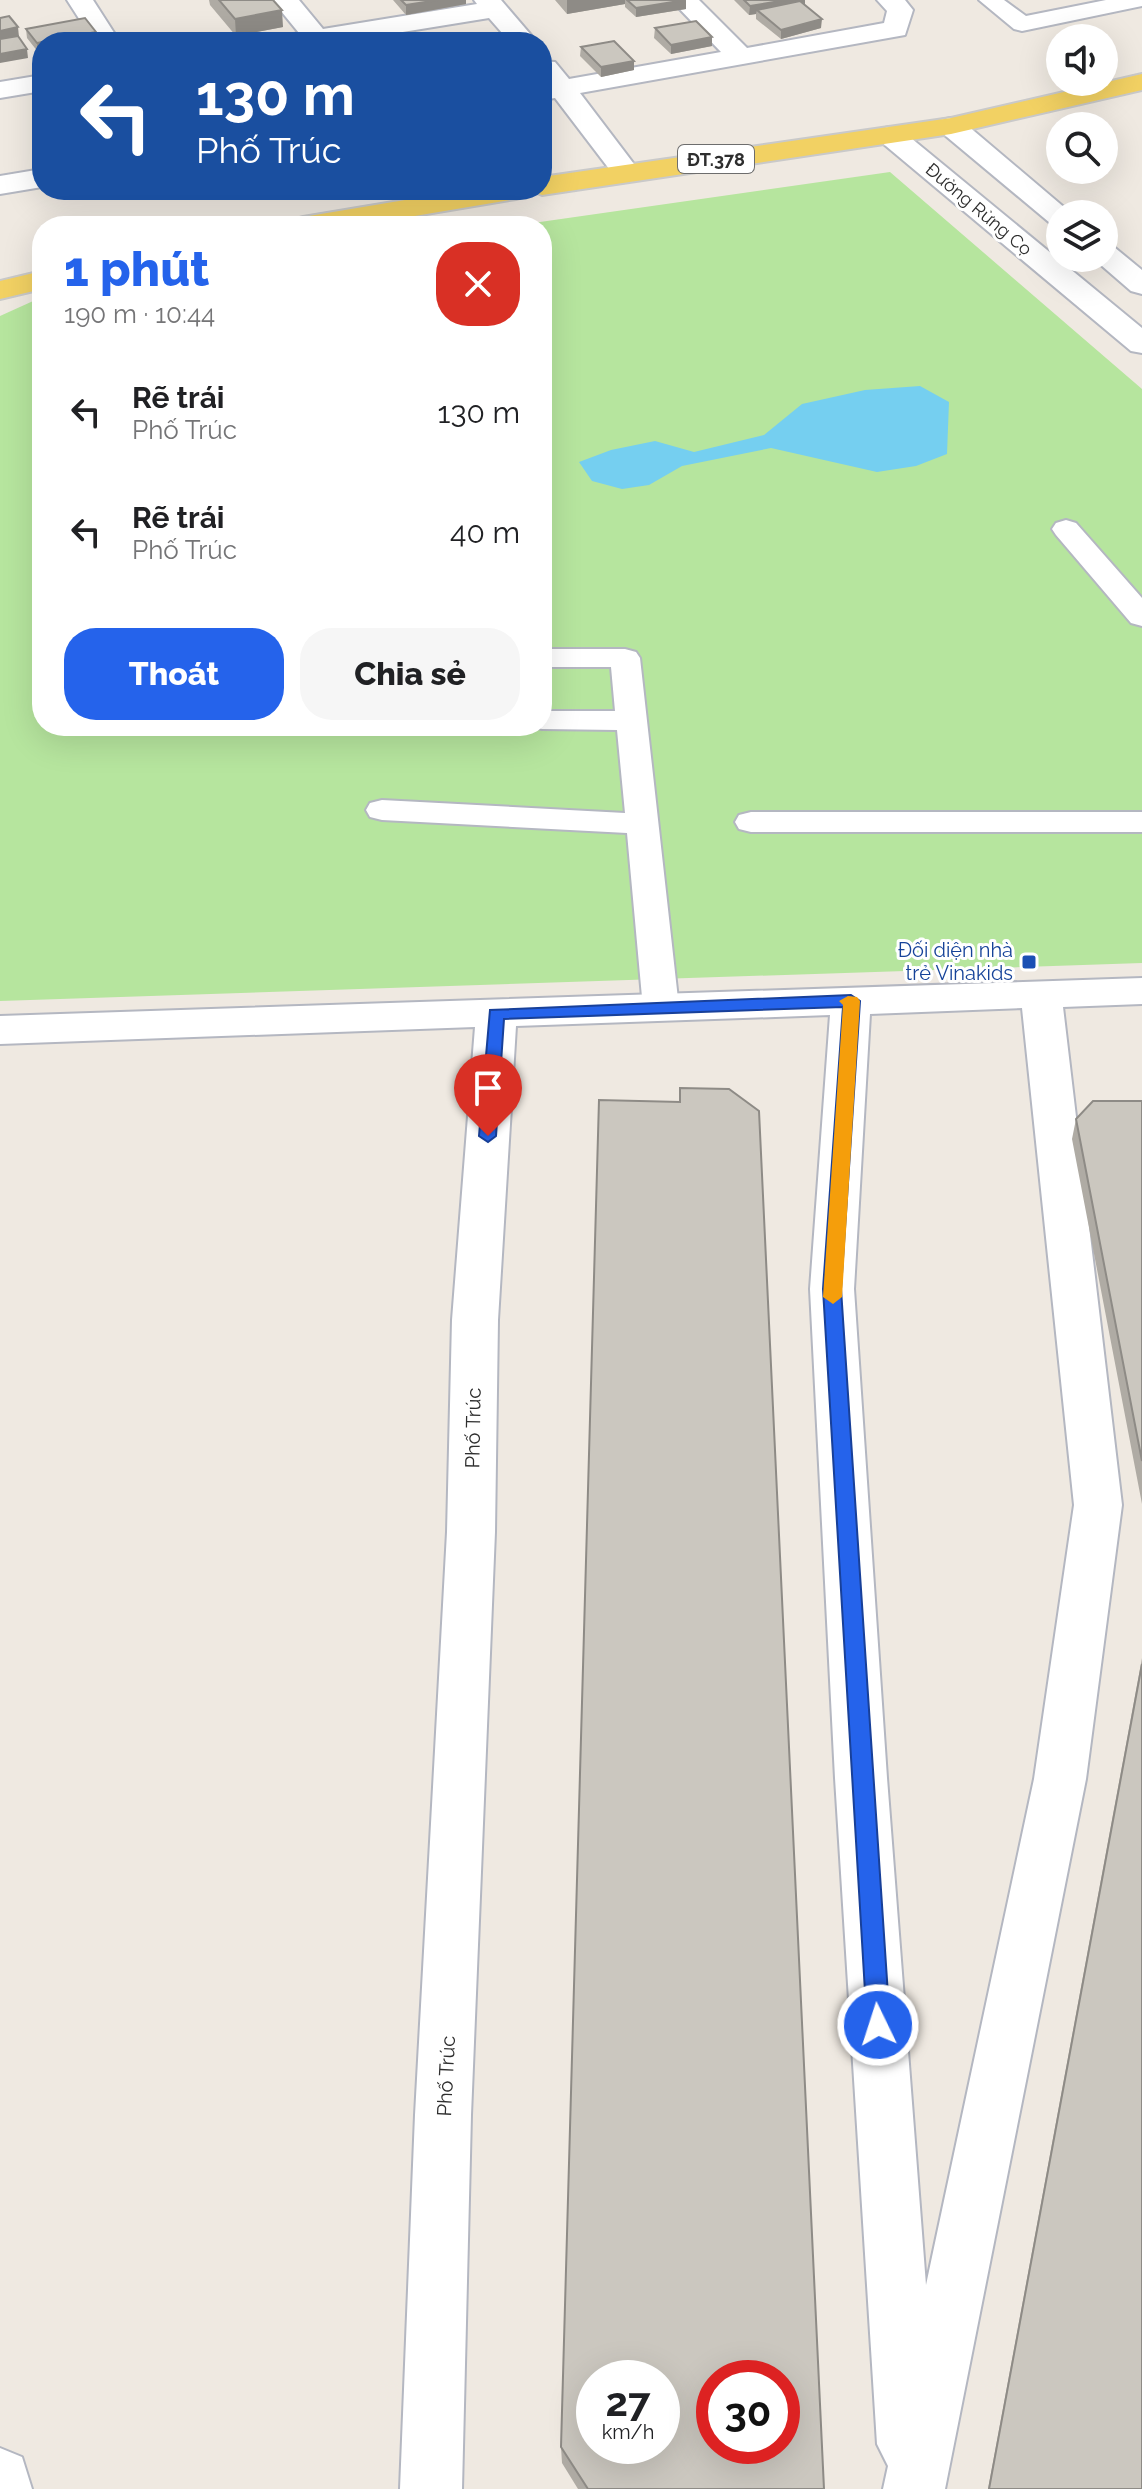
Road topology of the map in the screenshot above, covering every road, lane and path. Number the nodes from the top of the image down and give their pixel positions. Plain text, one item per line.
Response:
1 (80, 0) edge
2 (285, 0) edge
3 (684, 0) edge
4 (890, 0) edge
5 (990, 0) edge
6 (1139, 0) edge
7 (491, 4) edge
8 (101, 32) edge
9 (301, 32) edge
10 (346, 32) edge
11 (515, 32) edge
12 (741, 57) junction
13 (1142, 82) edge
14 (32, 85) edge
15 (1118, 87) edge
16 (0, 90) edge
17 (553, 90) edge
18 (1118, 90) edge
19 (1142, 91) edge
20 (1080, 96) edge
21 (951, 126) junction
22 (890, 135) junction
23 (626, 172) junction
24 (32, 180) edge
25 (552, 184) edge
26 (0, 185) edge
27 (457, 200) edge
28 (1046, 205) edge
29 (362, 216) edge
30 (1118, 265) edge
31 (32, 282) edge
32 (1142, 285) edge
33 (0, 290) edge
34 (1142, 344) edge
35 (1066, 529) dead end
36 (1142, 617) edge
37 (552, 658) edge
38 (552, 720) edge
39 (631, 721) junction
40 (382, 810) dead end
41 (751, 822) dead end
42 (1142, 822) edge
43 (642, 824) junction
44 (1142, 991) edge
45 (1041, 995) junction
46 (851, 1001) junction
47 (661, 1008) junction
48 (496, 1014) junction
49 (0, 1030) edge
50 (0, 2479) edge
51 (1, 2489) edge
52 (431, 2489) edge
53 (913, 2489) edge

1 - 8 street
2 - 9 street
3 - 12 street
4 - 12 street
5 - 6 lane
7 - 10 street
7 - 11 street
12 - 17 street
13 - 15 main road
14 - 16 street
17 - 23 street
18 - 19 main road
20 - 21 main road
21 - 22 main road, ĐT.378
21 - 28 street
22 - 23 main road, ĐT.378
22 - 34 street, Đường Rừng Cọ
23 - 25 main road, ĐT.378
24 - 26 street
27 - 29 main road
30 - 32 street
31 - 33 main road
35 - 36 lane
37 - 39 lane
38 - 39 lane
39 - 43 lane
40 - 43 lane
41 - 42 lane
43 - 47 lane
44 - 45 street
45 - 46 street
45 - 53 street
46 - 47 street
46 - 53 street
47 - 48 street
48 - 49 street
48 - 52 street, Phố Trúc
50 - 51 street

